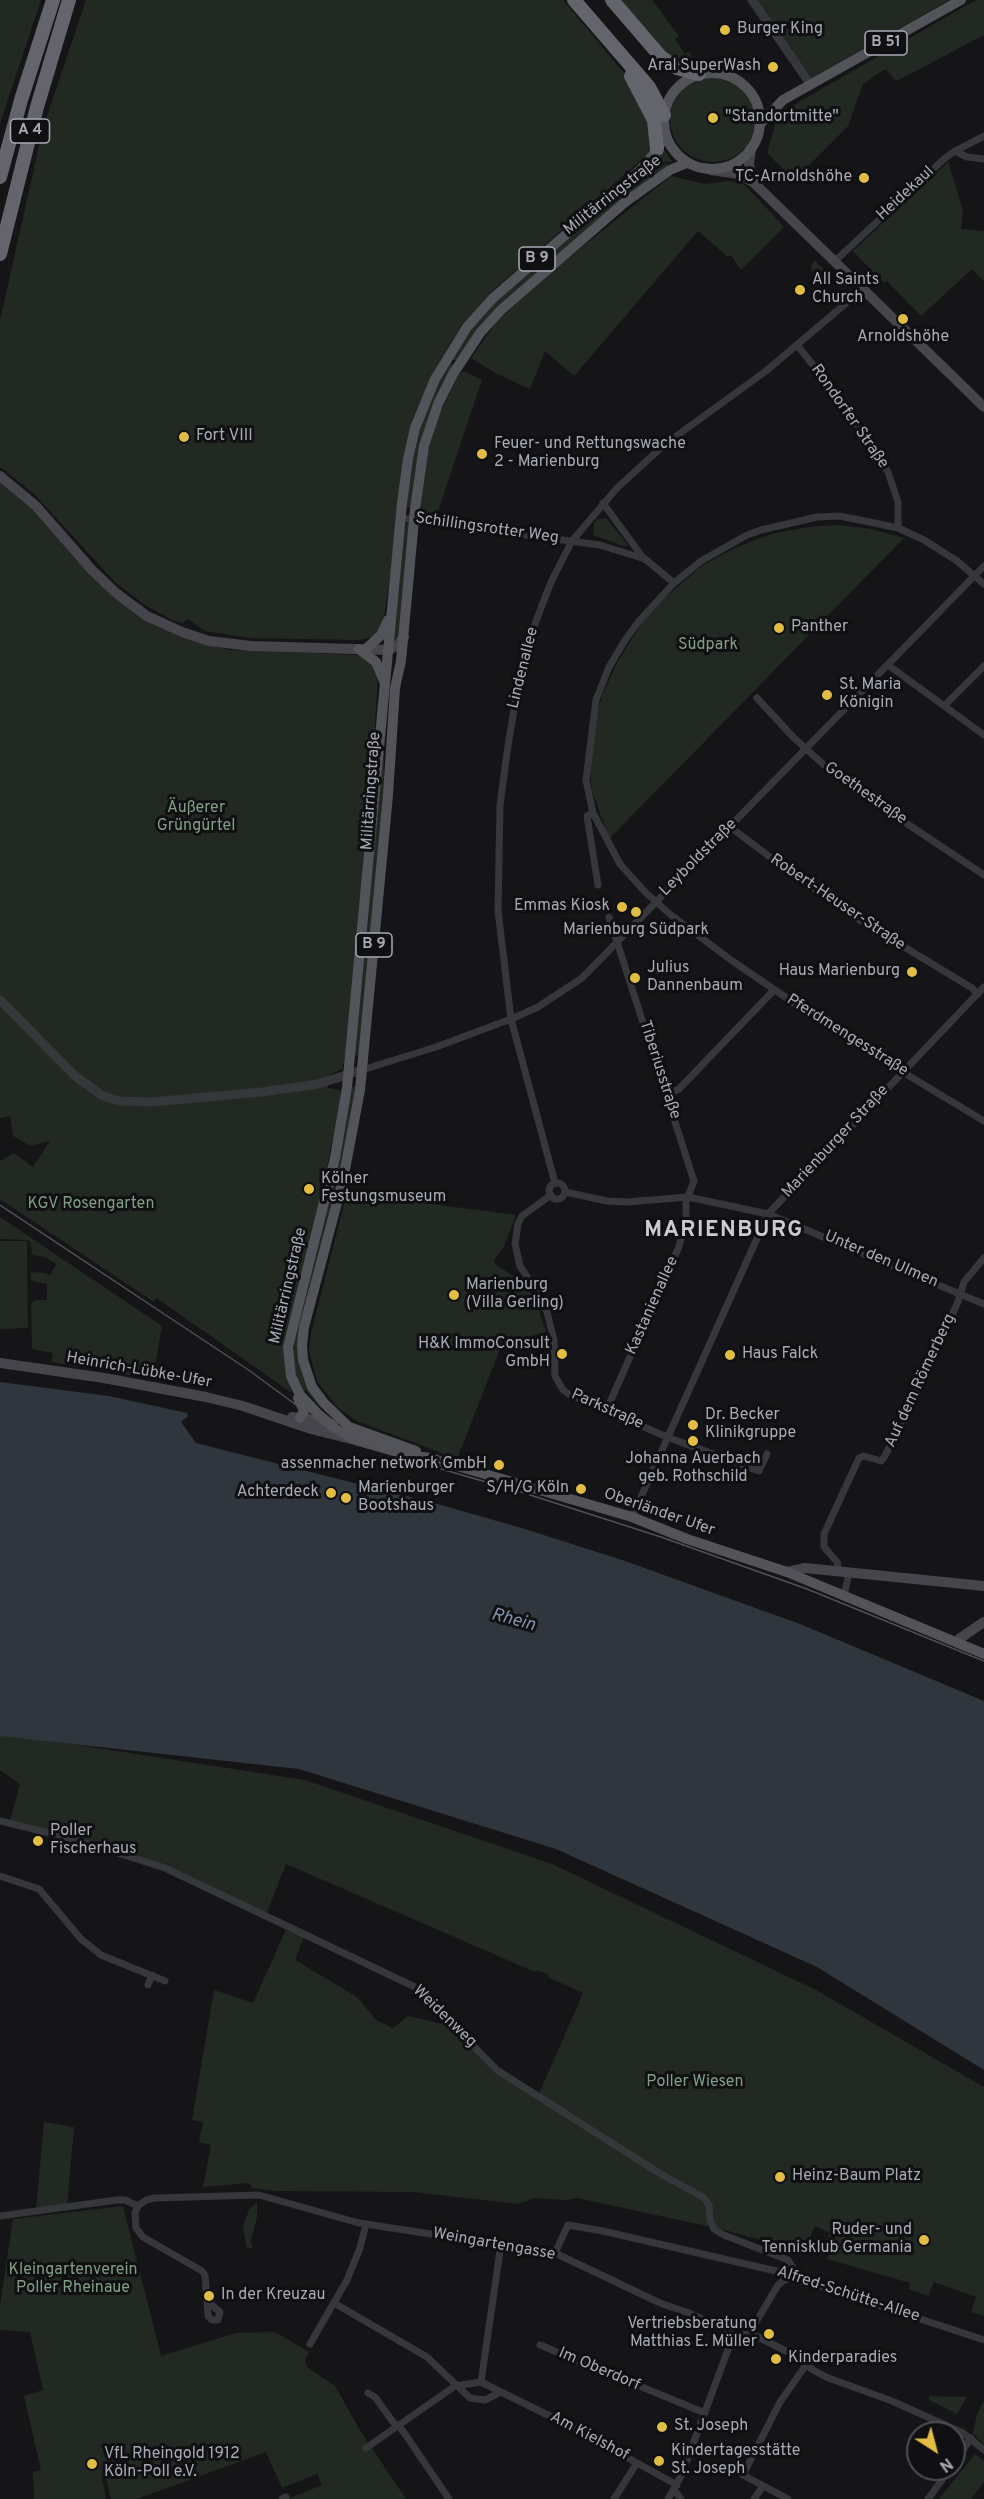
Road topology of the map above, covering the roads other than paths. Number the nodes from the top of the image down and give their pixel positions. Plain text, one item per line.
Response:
1 (53, 0) edge
2 (574, 0) edge
3 (612, 0) edge
4 (752, 0) edge
5 (961, 0) edge
6 (69, 3) edge
7 (616, 51) junction
8 (699, 74) junction
9 (811, 85) junction
10 (754, 96) junction
11 (783, 100) junction
12 (664, 115) junction
13 (762, 122) junction
14 (666, 135) junction
15 (984, 136) edge
16 (751, 148) junction
17 (657, 149) junction
18 (955, 151) junction
19 (984, 159) edge
20 (687, 163) junction
21 (711, 170) junction
22 (0, 177) edge
23 (754, 183) junction
24 (0, 254) edge
25 (835, 261) junction
26 (864, 288) junction
27 (797, 345) junction
28 (984, 407) edge
29 (0, 476) edge
30 (603, 503) junction
31 (401, 518) junction
32 (414, 519) junction
33 (898, 528) junction
34 (572, 541) junction
35 (645, 560) junction
36 (984, 566) edge
37 (974, 576) junction
38 (674, 583) junction
39 (984, 584) edge
40 (391, 612) junction
41 (404, 636) junction
42 (363, 649) junction
43 (389, 650) junction
44 (888, 665) junction
45 (984, 666) edge
46 (390, 687) junction
47 (757, 698) dead end
48 (944, 706) junction
49 (984, 735) edge
50 (806, 750) junction
51 (593, 813) junction
52 (730, 827) junction
53 (984, 875) edge
54 (598, 885) dead end
55 (657, 902) junction
56 (609, 917) dead end
57 (618, 942) junction
58 (984, 987) edge
59 (774, 990) junction
60 (978, 994) junction
61 (0, 1000) edge
62 (511, 1019) junction
63 (362, 1070) junction
64 (903, 1071) junction
65 (348, 1075) junction
66 (667, 1095) junction
67 (984, 1121) edge
68 (555, 1183) junction
69 (566, 1192) junction
70 (551, 1195) junction
71 (688, 1197) junction
72 (768, 1214) junction
73 (984, 1258) edge
74 (959, 1293) junction
75 (984, 1304) edge
76 (0, 1363) edge
77 (295, 1386) junction
78 (606, 1411) junction
79 (271, 1414) junction
80 (300, 1418) junction
81 (328, 1423) junction
82 (349, 1426) junction
83 (667, 1437) junction
84 (355, 1440) junction
85 (767, 1454) dead end
86 (430, 1458) junction
87 (632, 1517) junction
88 (787, 1572) junction
89 (844, 1573) junction
90 (984, 1586) edge
91 (844, 1596) junction
92 (984, 1622) edge
93 (945, 1637) junction
94 (959, 1639) junction
95 (984, 1646) edge
96 (984, 1654) edge
97 (0, 1821) edge
98 (0, 1876) edge
99 (152, 1975) junction
100 (165, 1981) dead end
101 (148, 1984) dead end
102 (138, 2206) junction
103 (0, 2216) edge
104 (366, 2224) junction
105 (501, 2244) junction
106 (555, 2253) junction
107 (789, 2279) junction
108 (207, 2301) dead end
109 (334, 2303) junction
110 (748, 2332) junction
111 (737, 2338) junction
112 (984, 2340) edge
113 (310, 2344) dead end
114 (540, 2345) dead end
115 (806, 2365) junction
116 (481, 2382) junction
117 (455, 2386) junction
118 (501, 2391) junction
119 (368, 2393) dead end
120 (705, 2414) junction
121 (397, 2426) junction
122 (971, 2438) junction
123 (966, 2445) edge
124 (366, 2448) dead end
125 (984, 2450) edge
126 (637, 2463) junction
127 (941, 2481) edge
128 (763, 2486) junction
129 (676, 2488) junction
130 (449, 2499) edge
131 (614, 2499) edge
132 (668, 2499) edge
133 (681, 2499) edge
134 (754, 2499) edge
135 (788, 2499) edge
136 (928, 2499) edge

1 - 22 highway, A 4
2 - 7 highway
3 - 8 highway
4 - 9 street
5 - 9 main road, B 51
6 - 24 highway, A 4
7 - 12 highway
7 - 17 highway
8 - 10 main road
8 - 12 main road
9 - 11 main road, B 51
10 - 11 main road
10 - 13 main road
11 - 13 main road, B 51
12 - 14 main road
13 - 16 main road
14 - 17 main road, Militärringstraße / B 9
14 - 20 main road
15 - 18 street, Heidekaul
16 - 21 main road
16 - 23 main road
17 - 31 main road, Militärringstraße / B 9
18 - 19 street
18 - 25 street, Heidekaul
20 - 21 main road
20 - 32 main road, Militärringstraße / B 9
21 - 23 main road
23 - 25 main road
25 - 26 main road
26 - 27 street, Lindenallee
26 - 28 main road
27 - 30 street, Lindenallee
27 - 33 street, Rondorfer Straße
29 - 42 main road
30 - 34 street, Lindenallee
30 - 35 street
31 - 32 street, Schillingsrotter Weg
31 - 40 main road, Militärringstraße / B 9
32 - 34 street, Schillingsrotter Weg
32 - 41 main road, Militärringstraße / B 9
33 - 37 street
33 - 38 street
34 - 35 street, Schillingsrotter Weg
34 - 62 street, Lindenallee
35 - 38 street
36 - 37 street, Leyboldstraße
37 - 39 street
37 - 44 street, Leyboldstraße
38 - 51 street
40 - 42 main road, B 9
40 - 43 main road, Militärringstraße / B 9
41 - 43 main road
41 - 46 main road, Militärringstraße / B 9
42 - 43 main road
42 - 46 main road
43 - 46 main road, Militärringstraße / B 9
44 - 48 street
44 - 50 street, Leyboldstraße
45 - 48 street
46 - 63 main road, Militärringstraße / B 9
46 - 65 main road, Militärringstraße / B 9
47 - 50 street, Goethestraße
48 - 49 street
50 - 52 street, Leyboldstraße
50 - 53 street, Goethestraße
51 - 54 street
51 - 55 street, Pferdmengesstraße
52 - 55 street, Leyboldstraße
52 - 60 street, Robert-Heuser-Straße
55 - 57 street, Leyboldstraße
55 - 59 street, Pferdmengesstraße
56 - 57 street, Tiberiusstraße
57 - 62 street, Leyboldstraße
57 - 66 street, Tiberiusstraße
58 - 60 street, Marienburger Straße
59 - 64 street, Pferdmengesstraße
59 - 66 street
60 - 64 street, Marienburger Straße
61 - 65 street
62 - 63 street, Leyboldstraße
62 - 68 street, Lindenallee
63 - 65 street
63 - 82 main road, Militärringstraße / B 9
64 - 67 street, Pferdmengesstraße
64 - 72 street, Marienburger Straße
65 - 77 main road, Militärringstraße / B 9
66 - 71 street, Tiberiusstraße
68 - 69 street
68 - 70 street
69 - 70 street
69 - 71 street, Unter den Ulmen
70 - 78 street, Parkstraße
71 - 72 street, Unter den Ulmen
71 - 78 street, Kastanienallee
72 - 74 street, Unter den Ulmen
72 - 83 street, Marienburger Straße
73 - 74 street
74 - 75 street, Unter den Ulmen
74 - 89 street, Auf dem Römerberg
76 - 79 main road, Heinrich-Lübke-Ufer
77 - 80 main road, B 9
77 - 81 main road, Militärringstraße / B 9
78 - 83 street, Parkstraße
79 - 80 main road, Heinrich-Lübke-Ufer
79 - 84 main road, Heinrich-Lübke-Ufer
80 - 81 main road, Heinrich-Lübke-Ufer
81 - 82 main road, Heinrich-Lübke-Ufer
81 - 84 main road, Militärringstraße / B 9
82 - 86 main road, Militärringstraße / B 9
83 - 85 street, Parkstraße
83 - 87 street, Marienburger Straße
84 - 86 main road, Oberländer Ufer / B 9
86 - 87 main road, Oberländer Ufer / B 9
87 - 88 main road, Oberländer Ufer / B 9
88 - 89 main road
88 - 91 main road, Oberländer Ufer / B 9
89 - 90 main road
89 - 91 street
91 - 93 main road, Oberländer Ufer / B 9
92 - 94 main road
93 - 94 main road, Oberländer Ufer / B 9
93 - 96 main road, Oberländer Ufer / B 9
94 - 95 main road, Oberländer Ufer / B 9
97 - 107 street, Weidenweg
98 - 99 street
99 - 100 street
99 - 101 street
102 - 103 street
102 - 104 street, Weingartengasse
102 - 108 street
104 - 105 street, Weingartengasse
104 - 109 street
105 - 106 street, Weingartengasse
105 - 116 street
106 - 107 street, Alfred-Schütte-Allee
106 - 111 street, Weingartengasse
107 - 110 street
107 - 112 street, Alfred-Schütte-Allee
109 - 113 street
109 - 117 street
110 - 111 street
110 - 115 street
111 - 120 street
114 - 120 street, Im Oberdorf
115 - 122 street
115 - 128 street
116 - 117 street
116 - 118 street, Am Kielshof
117 - 118 street
117 - 121 street
118 - 126 street, Am Kielshof
119 - 121 street
120 - 129 street
121 - 124 street
121 - 130 street
122 - 123 street
122 - 125 street
126 - 129 street, Am Kielshof
126 - 131 street
127 - 136 street
128 - 134 street
128 - 135 street
129 - 132 street
129 - 133 street

